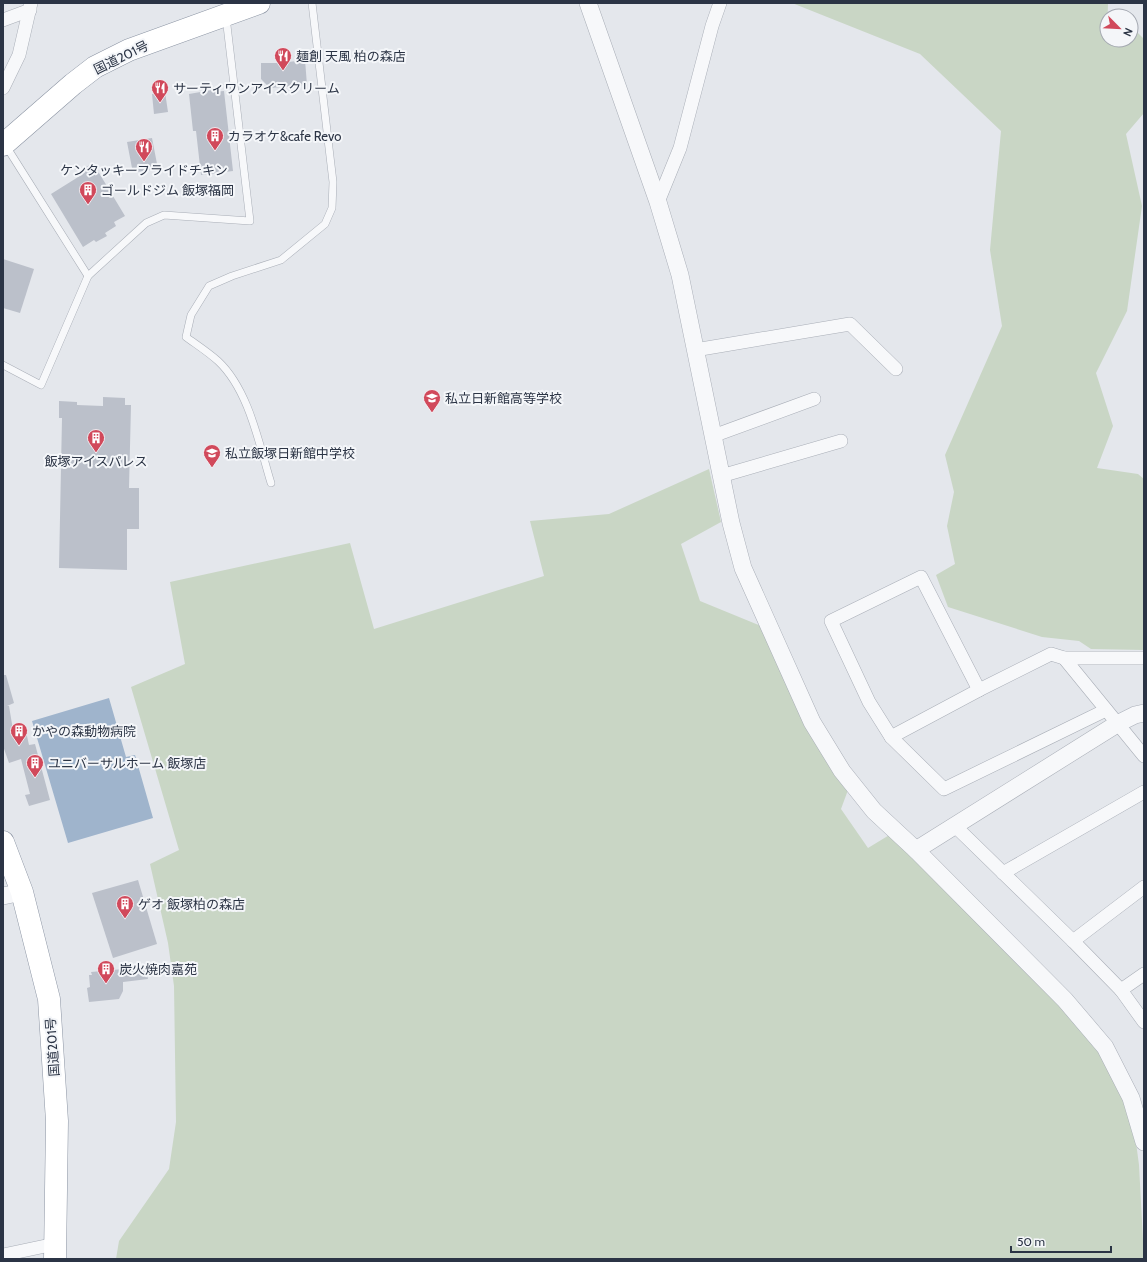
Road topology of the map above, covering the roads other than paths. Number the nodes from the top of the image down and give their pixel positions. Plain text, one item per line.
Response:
1 (259, 3) edge
2 (312, 3) edge
3 (588, 3) edge
4 (720, 3) edge
5 (31, 6) edge
6 (226, 15) junction
7 (3, 20) edge
8 (3, 88) edge
9 (3, 143) edge
10 (658, 202) junction
11 (88, 276) junction
12 (695, 350) junction
13 (3, 365) edge
14 (896, 369) dead end
15 (814, 399) dead end
16 (713, 436) junction
17 (841, 441) dead end
18 (722, 476) junction
19 (271, 483) dead end
20 (1064, 658) junction
21 (1144, 658) edge
22 (979, 690) junction
23 (1106, 710) junction
24 (1144, 713) edge
25 (1117, 724) junction
26 (891, 737) junction
27 (1144, 756) edge
28 (1144, 792) edge
29 (955, 826) junction
30 (3, 842) edge
31 (916, 850) junction
32 (1003, 873) junction
33 (1144, 887) edge
34 (12, 894) edge
35 (1073, 941) junction
36 (1144, 974) edge
37 (1121, 990) junction
38 (1144, 1022) edge
39 (1144, 1142) edge
40 (55, 1252) edge
41 (3, 1255) edge

1 - 6 highway, 国道201号
2 - 19 lane
3 - 10 street
4 - 10 street
5 - 7 street
5 - 8 street
6 - 9 highway, 国道201号
6 - 11 lane
9 - 11 lane
10 - 12 street
11 - 13 lane
12 - 14 street
12 - 16 street
15 - 16 street
16 - 18 street
17 - 18 street
18 - 31 street
20 - 21 street
20 - 22 street
20 - 23 street
22 - 26 street
22 - 26 street
23 - 25 street
23 - 26 street
24 - 25 street
25 - 27 street
25 - 29 street
28 - 32 street
29 - 31 street
29 - 32 street
30 - 34 highway, 国道201号
31 - 39 street
32 - 35 street
33 - 35 street
34 - 40 highway, 国道201号
35 - 37 street
36 - 37 street
37 - 38 street
40 - 41 street

